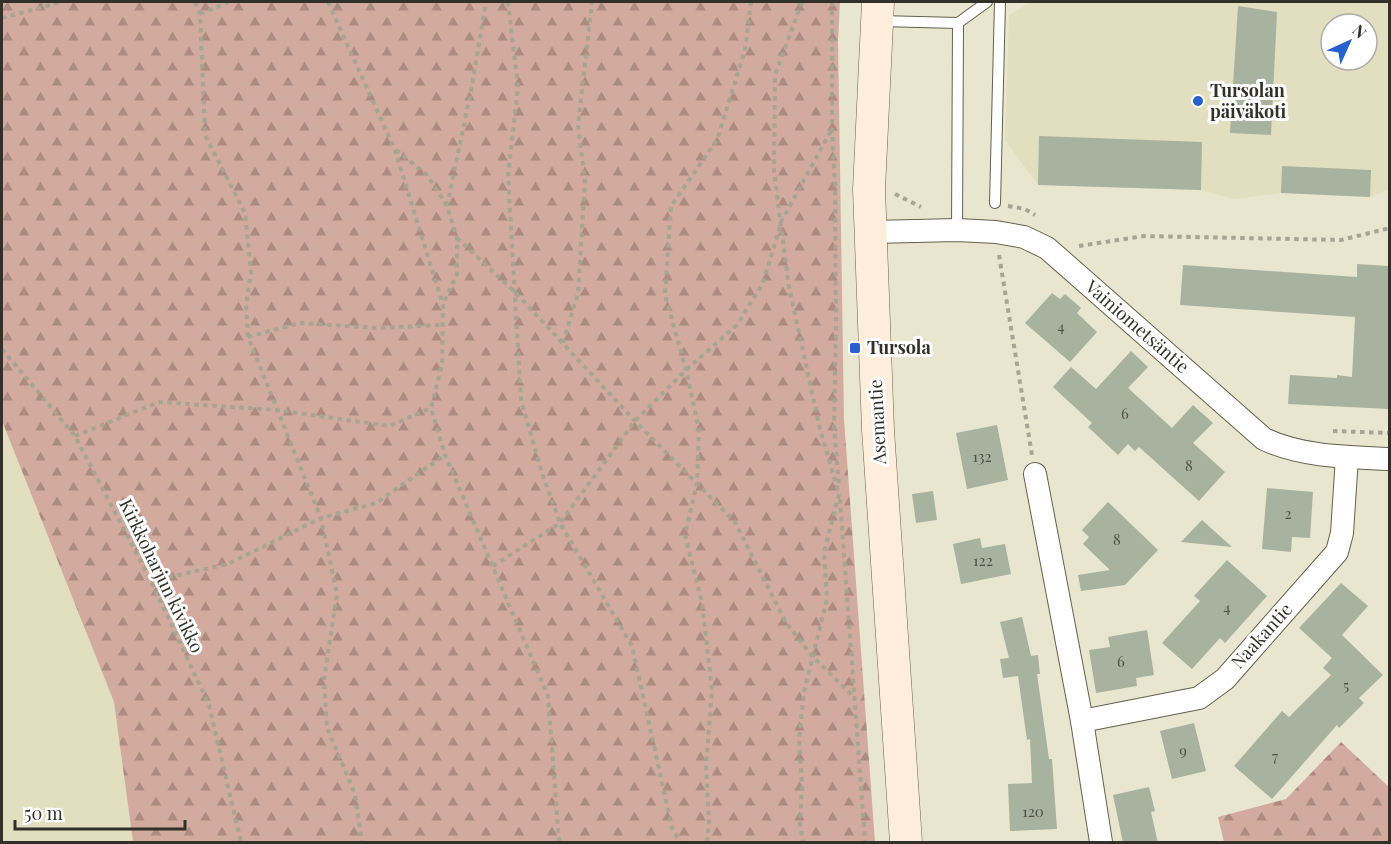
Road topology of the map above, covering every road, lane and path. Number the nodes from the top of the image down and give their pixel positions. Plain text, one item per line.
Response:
1 (61, 2) edge
2 (195, 2) edge
3 (229, 2) edge
4 (328, 2) edge
5 (486, 2) edge
6 (507, 2) edge
7 (592, 2) edge
8 (751, 2) edge
9 (802, 2) edge
10 (832, 2) edge
11 (987, 2) edge
12 (1000, 2) edge
13 (878, 11) edge
14 (200, 14) junction
15 (2, 18) edge
16 (958, 23) junction
17 (832, 130) junction
18 (395, 150) junction
19 (995, 203) dead end
20 (447, 206) junction
21 (782, 220) junction
22 (1389, 228) edge
23 (957, 230) junction
24 (872, 232) junction
25 (996, 232) junction
26 (457, 238) junction
27 (1078, 246) dead end
28 (516, 293) junction
29 (443, 305) junction
30 (442, 324) junction
31 (248, 337) junction
32 (563, 343) junction
33 (2, 349) edge
34 (686, 370) junction
35 (431, 408) junction
36 (277, 410) junction
37 (635, 421) junction
38 (75, 436) junction
39 (445, 455) junction
40 (1347, 457) junction
41 (1389, 459) edge
42 (1035, 474) joint
43 (697, 483) junction
44 (839, 494) junction
45 (321, 518) junction
46 (560, 523) junction
47 (493, 566) junction
48 (151, 581) junction
49 (812, 656) junction
50 (854, 698) junction
51 (1082, 721) junction
52 (241, 843) edge
53 (362, 843) edge
54 (559, 843) edge
55 (680, 843) edge
56 (707, 843) edge
57 (803, 843) edge
58 (865, 843) edge
59 (906, 843) edge
60 (1101, 843) edge

1 - 15 path
2 - 14 path
3 - 14 path
4 - 18 path
5 - 20 path
6 - 28 path
7 - 32 path
8 - 34 path
9 - 21 path
10 - 17 path
11 - 16 lane
12 - 19 lane
13 - 16 lane
13 - 24 main road, Asemantie
14 - 31 path
16 - 23 lane
17 - 21 path
17 - 44 path
18 - 20 path
18 - 29 path
20 - 26 path
21 - 34 path
21 - 44 path
22 - 27 path
23 - 24 street, Vainiometsäntie
23 - 25 street, Vainiometsäntie
24 - 59 main road, Asemantie
25 - 40 street, Vainiometsäntie
25 - 42 path
26 - 28 path
26 - 29 path
28 - 32 path
28 - 46 path
29 - 30 path
30 - 31 path
30 - 35 path
31 - 36 path
32 - 37 path
33 - 38 path, Kirkkoharjun kivikko
34 - 37 path
34 - 43 path
35 - 36 path
35 - 39 path
36 - 38 path
36 - 45 path
37 - 43 path
37 - 46 path
38 - 48 path, Kirkkoharjun kivikko
39 - 45 path
39 - 47 path
40 - 41 street, Vainiometsäntie
40 - 51 street, Naakantie
42 - 51 street
43 - 49 path
43 - 56 path
44 - 49 path
44 - 50 path
45 - 48 path
45 - 53 path
46 - 47 path
46 - 55 path
47 - 54 path
48 - 52 path, Kirkkoharjun kivikko
49 - 50 path
49 - 57 path
50 - 58 path
51 - 60 street

